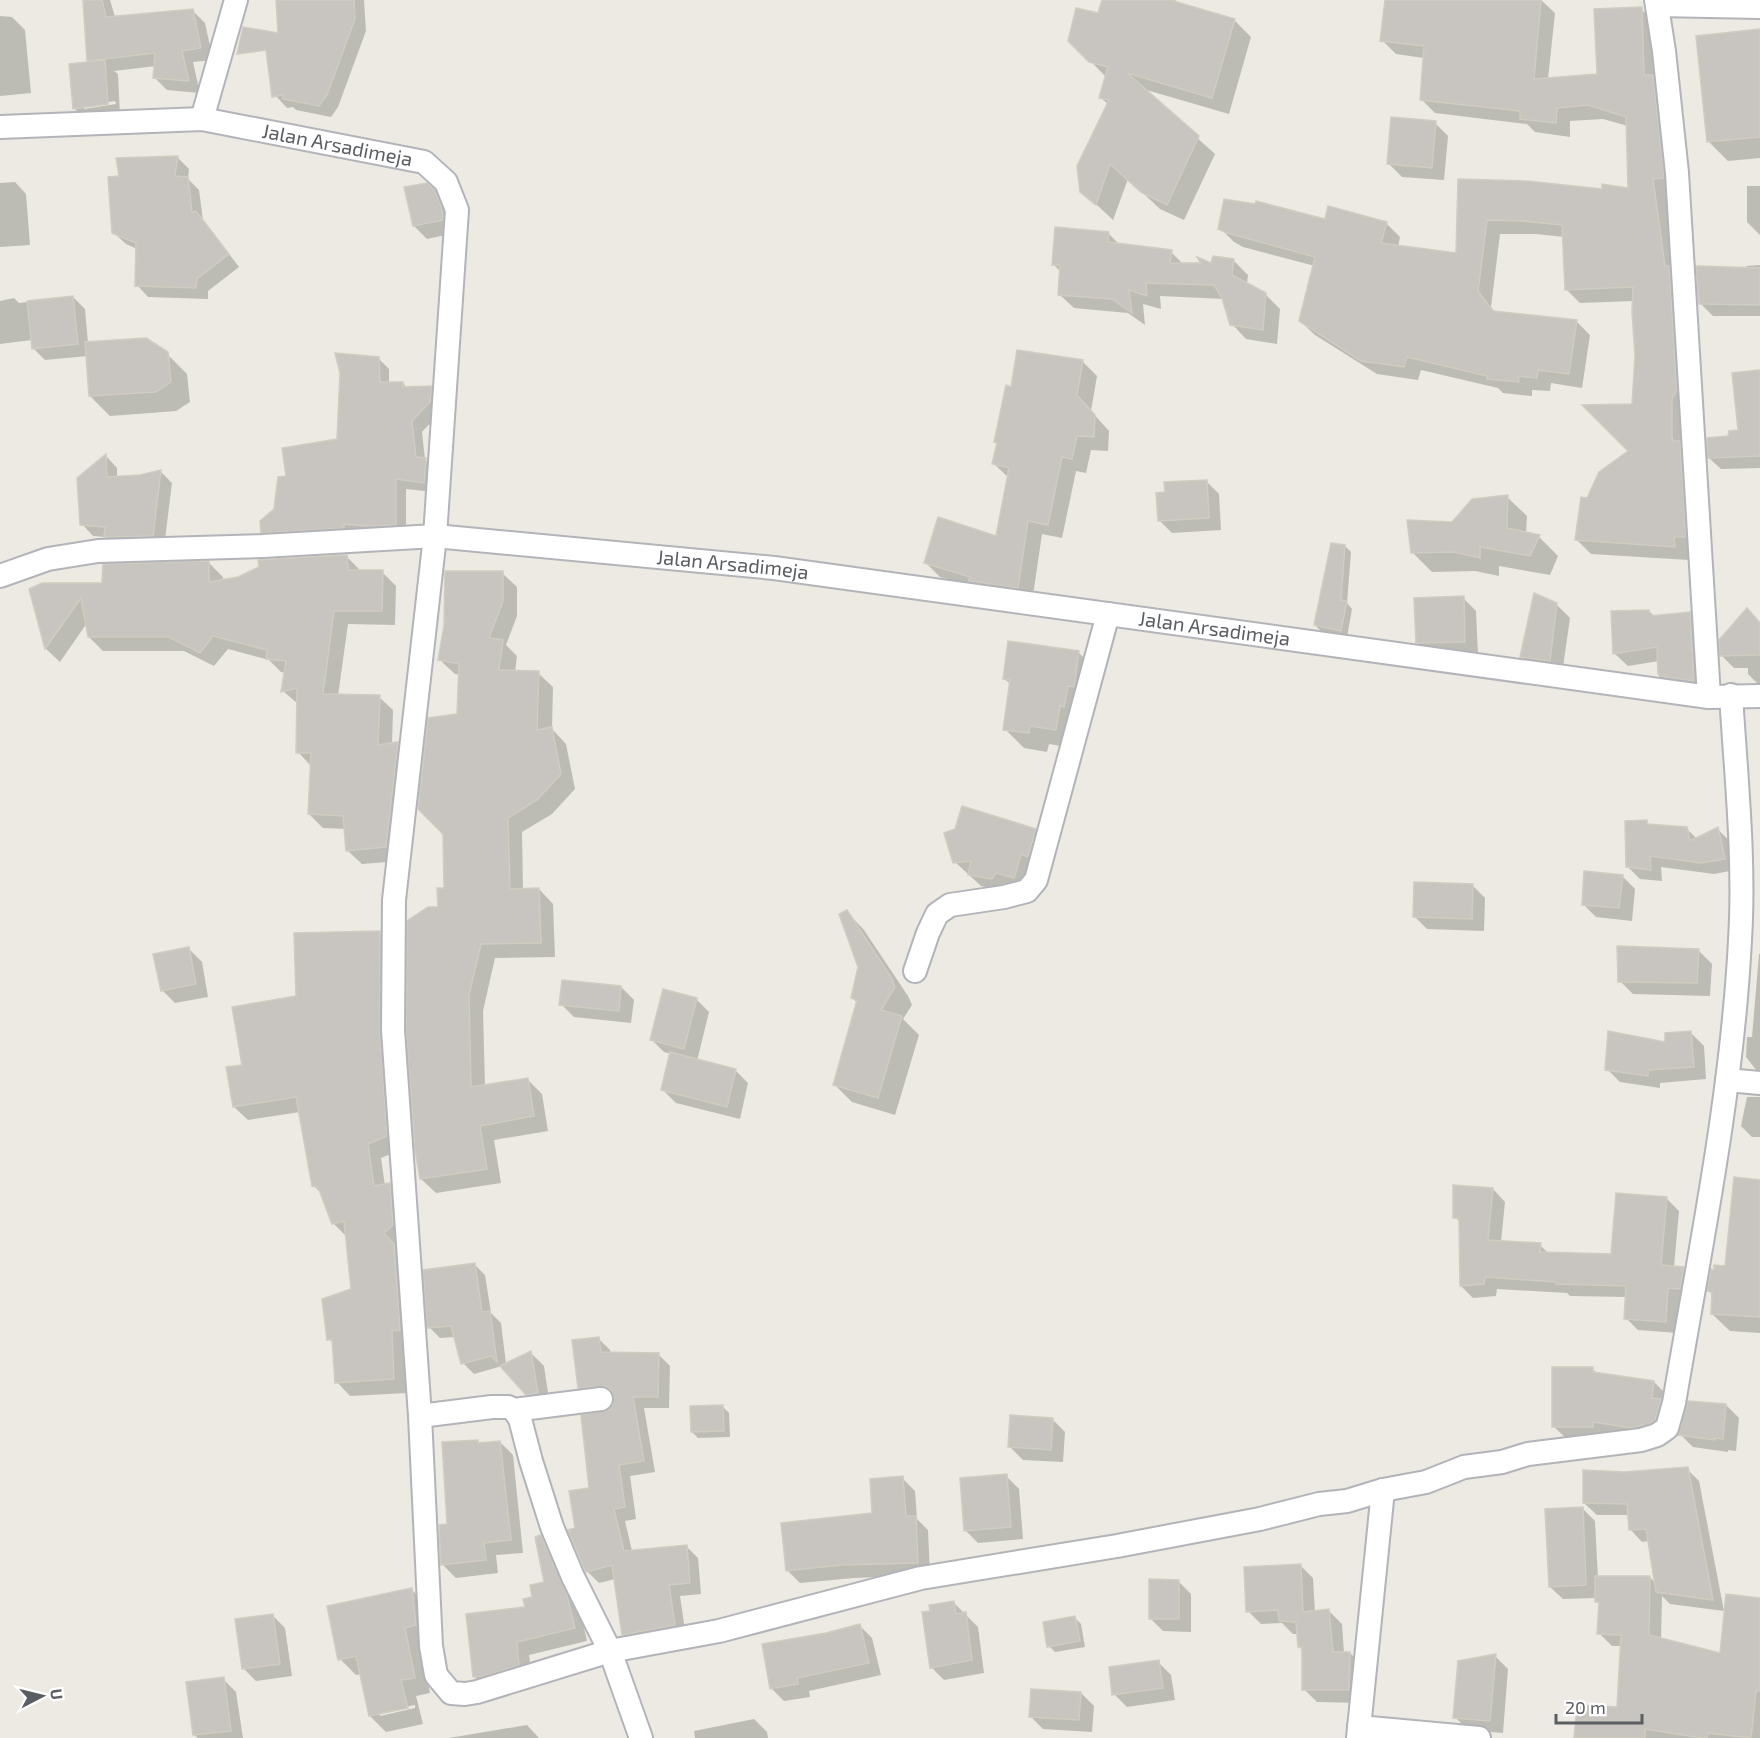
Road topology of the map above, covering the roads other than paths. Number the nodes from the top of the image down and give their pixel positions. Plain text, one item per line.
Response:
1 (236, 0) edge
2 (1656, 2) edge
3 (1760, 7) edge
4 (202, 119) junction
5 (0, 127) edge
6 (435, 536) junction
7 (0, 576) edge
8 (1108, 614) junction
9 (1720, 696) junction
10 (1760, 696) edge
11 (915, 971) dead end
12 (1727, 1080) junction
13 (1760, 1083) edge
14 (601, 1399) dead end
15 (514, 1410) junction
16 (420, 1416) junction
17 (1383, 1490) junction
18 (610, 1652) junction
19 (1359, 1732) edge
20 (641, 1738) edge
21 (1479, 1738) edge

1 - 4 street
2 - 3 street
2 - 9 street
4 - 5 street, Jalan Arsadimeja
4 - 6 street, Jalan Arsadimeja
6 - 7 street
6 - 8 street, Jalan Arsadimeja
6 - 16 street
8 - 9 street, Jalan Arsadimeja
8 - 11 street
9 - 10 street, Jalan Arsadimeja
9 - 12 street
12 - 13 street
12 - 17 street
14 - 15 street
15 - 16 street
15 - 18 street
16 - 18 street
17 - 18 street
17 - 19 street
18 - 20 street
19 - 21 street

